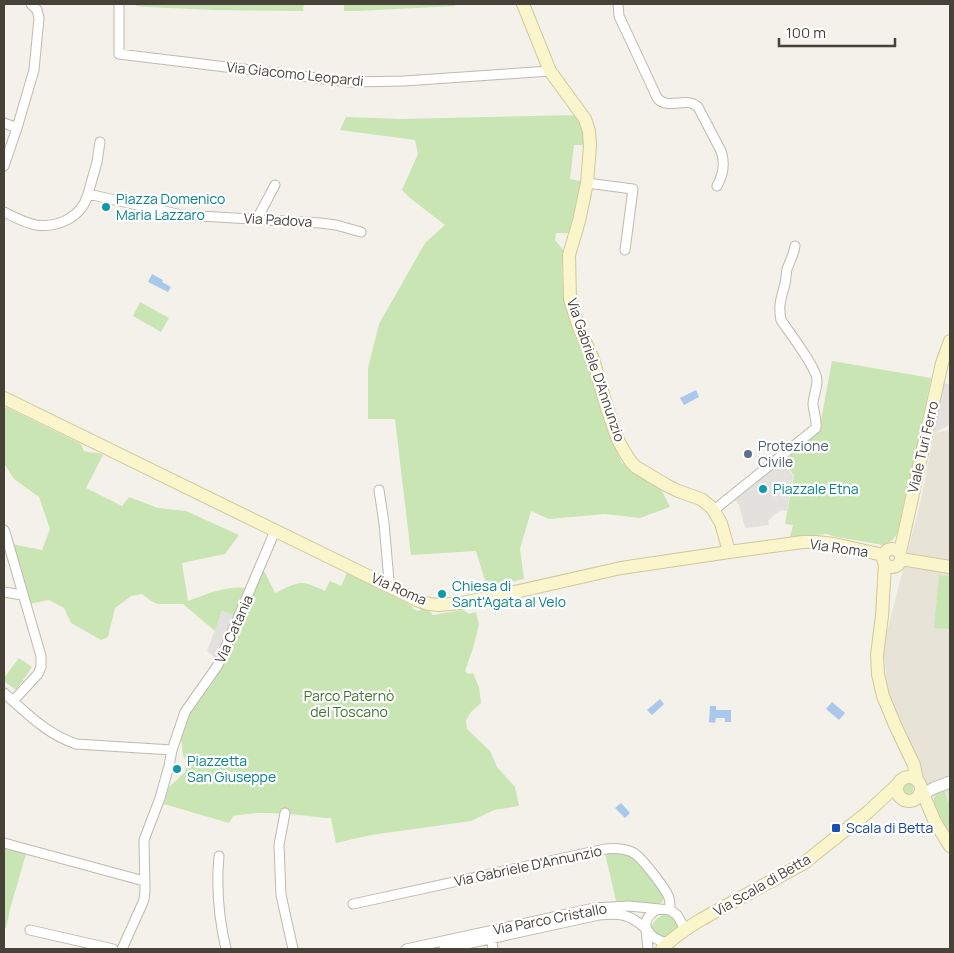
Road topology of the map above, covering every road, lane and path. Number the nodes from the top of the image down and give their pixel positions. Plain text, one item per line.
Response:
1 (31, 4) edge
2 (119, 4) edge
3 (523, 4) edge
4 (618, 4) edge
5 (550, 71) junction
6 (4, 123) edge
7 (17, 128) junction
8 (100, 142) dead end
9 (4, 166) edge
10 (587, 183) junction
11 (275, 186) dead end
12 (718, 186) dead end
13 (88, 194) junction
14 (4, 212) edge
15 (257, 219) junction
16 (361, 232) dead end
17 (795, 246) dead end
18 (625, 250) dead end
19 (950, 340) edge
20 (5, 400) edge
21 (379, 490) dead end
22 (714, 510) junction
23 (4, 530) edge
24 (276, 531) junction
25 (729, 552) junction
26 (893, 557) junction
27 (950, 567) edge
28 (388, 586) junction
29 (4, 592) edge
30 (22, 595) junction
31 (4, 693) edge
32 (13, 701) junction
33 (172, 750) junction
34 (908, 753) junction
35 (900, 782) junction
36 (950, 782) edge
37 (918, 793) junction
38 (868, 812) junction
39 (285, 813) dead end
40 (935, 822) junction
41 (4, 844) edge
42 (950, 846) edge
43 (219, 856) dead end
44 (144, 881) junction
45 (353, 904) dead end
46 (658, 909) junction
47 (670, 910) junction
48 (646, 929) junction
49 (685, 929) junction
50 (30, 930) dead end
51 (491, 935) junction
52 (665, 946) edge
53 (113, 949) edge
54 (122, 949) edge
55 (226, 949) edge
56 (293, 949) edge
57 (406, 949) edge
58 (444, 949) edge
59 (493, 949) edge
60 (648, 949) edge

1 - 7 street
2 - 5 street, Via Giacomo Leopardi
3 - 5 main road, Via Gabriele D'Annunzio
4 - 12 street
5 - 10 main road, Via Gabriele D'Annunzio
6 - 7 street
7 - 9 street
8 - 13 street
10 - 18 street
10 - 22 main road, Via Gabriele D'Annunzio
11 - 15 street
13 - 14 street
13 - 15 street, Via Padova
15 - 16 street, Via Padova
17 - 22 street
19 - 26 main road, Viale Turi Ferro
20 - 24 main road, Via Roma
21 - 28 street
22 - 25 main road
23 - 30 street
24 - 28 main road, Via Roma
24 - 33 street, Via Catania
25 - 26 main road, Via Roma
25 - 28 main road, Via Roma
26 - 27 main road, Via Roma
26 - 34 main road, Viale Turi Ferro
29 - 30 street
30 - 32 street
31 - 32 street
32 - 33 street
33 - 44 street, Via Catania
34 - 35 main road
34 - 37 main road, Viale Turi Ferro
35 - 37 main road
35 - 37 main road
35 - 38 main road
36 - 37 street
37 - 38 main road
37 - 40 main road
37 - 40 main road
38 - 49 main road, Via Scala di Betta
39 - 56 street
40 - 42 main road
41 - 44 street
43 - 55 street
44 - 54 street, Via Catania
45 - 47 street, Via Gabriele D'Annunzio
46 - 47 street, Via Parco Cristallo
46 - 48 street
46 - 51 street, Via Parco Cristallo
47 - 49 street
48 - 51 street, Via Parco Cristallo
48 - 52 street
48 - 60 street
49 - 52 main road
50 - 53 street
51 - 57 street, Via Parco Cristallo
51 - 58 street, Via Parco Cristallo
51 - 59 street

